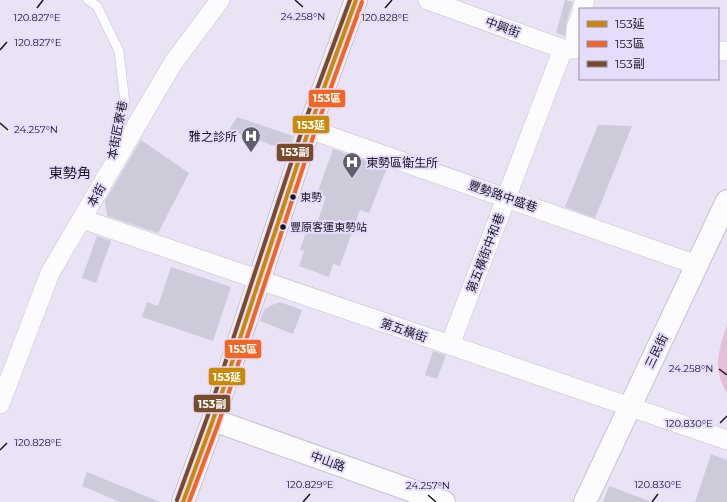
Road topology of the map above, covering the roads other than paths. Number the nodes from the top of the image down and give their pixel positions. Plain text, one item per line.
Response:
1 (88, 0) edge
2 (220, 0) edge
3 (356, 0) edge
4 (428, 0) edge
5 (579, 19) edge
6 (573, 49) edge
7 (309, 129) junction
8 (108, 174) junction
9 (506, 197) junction
10 (727, 201) edge
11 (82, 220) junction
12 (697, 265) junction
13 (258, 281) junction
14 (450, 345) junction
15 (6, 373) edge
16 (0, 404) edge
17 (629, 406) junction
18 (212, 420) junction
19 (727, 440) edge
20 (183, 502) edge
21 (444, 502) edge
22 (585, 502) edge

1 - 8 lane, 本街匠寮巷
2 - 8 street, 本街
3 - 7 street
4 - 6 street, 中興街
5 - 6 street, 第五橫街中和巷
6 - 9 street, 第五橫街中和巷
7 - 9 street, 豐勢路中盛巷
7 - 13 street
8 - 11 street, 本街
9 - 12 street, 豐勢路中盛巷
9 - 14 street, 第五橫街中和巷
10 - 12 street, 三民街
11 - 13 street, 第五橫街
11 - 15 street, 本街
12 - 17 street, 三民街
13 - 14 street, 第五橫街
13 - 18 street
14 - 17 street, 第五橫街
15 - 16 street, 本街
17 - 19 street, 第五橫街
17 - 22 street, 三民街
18 - 20 street
18 - 21 street, 中山路

